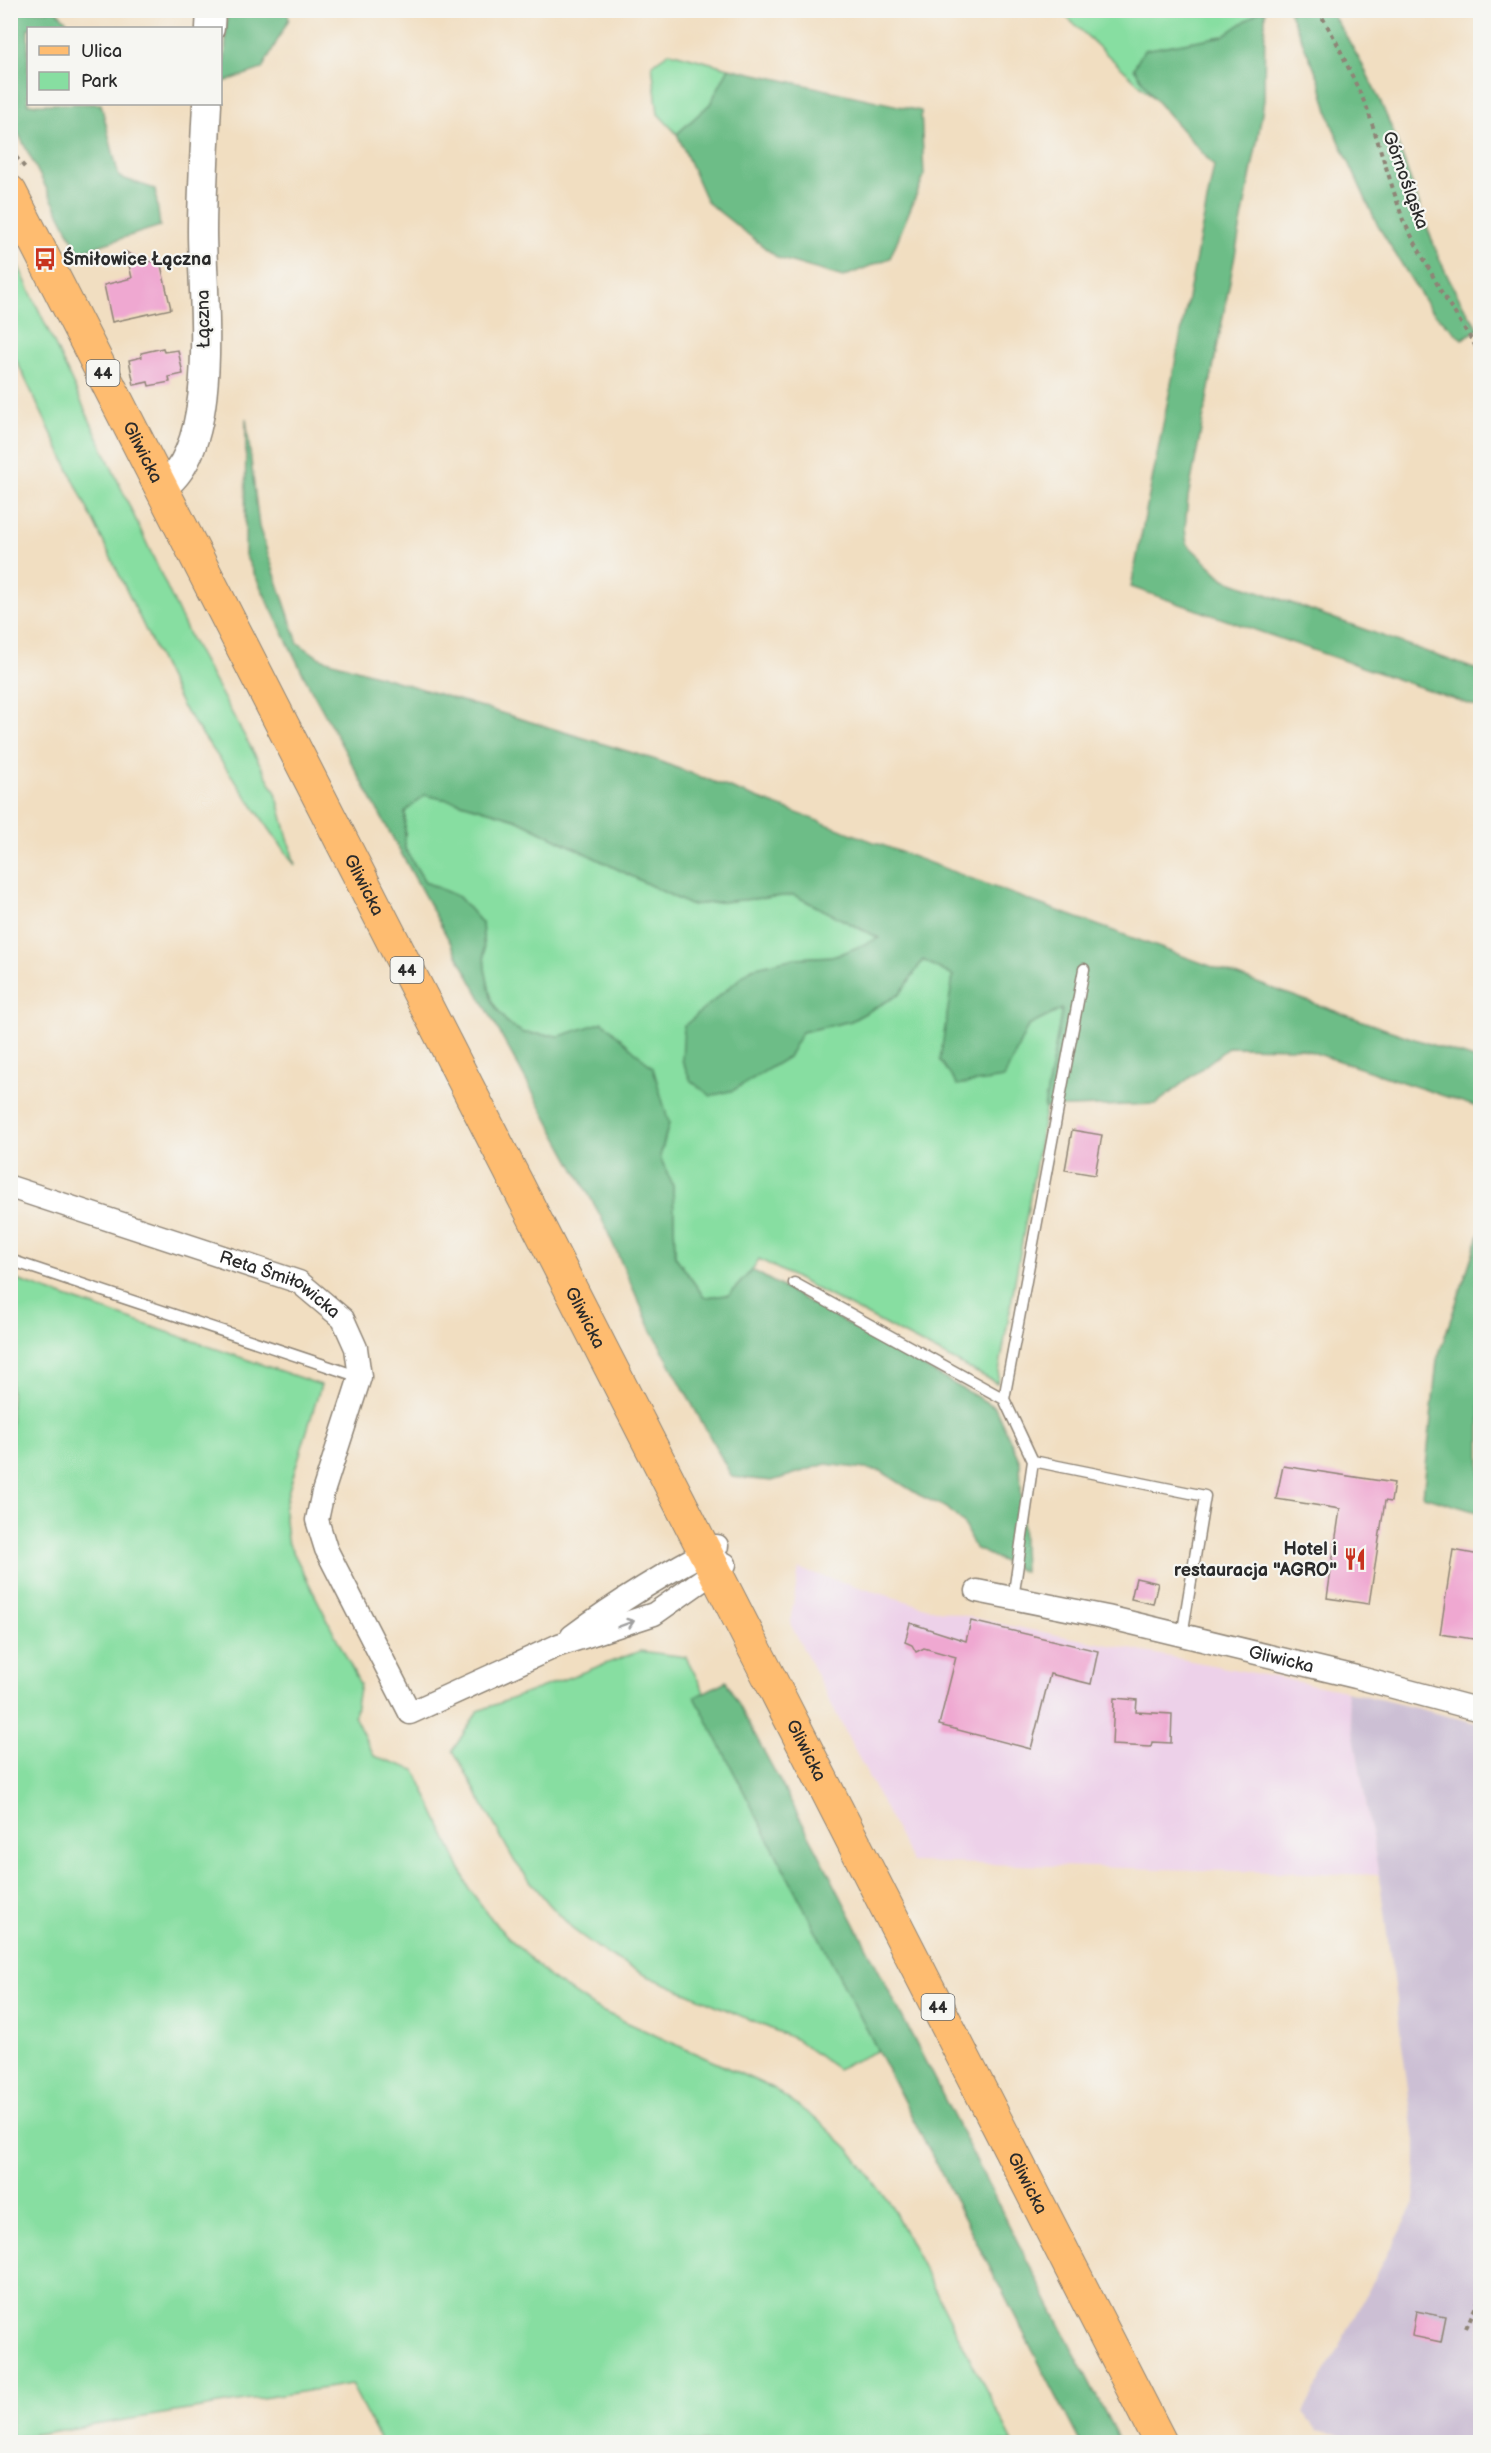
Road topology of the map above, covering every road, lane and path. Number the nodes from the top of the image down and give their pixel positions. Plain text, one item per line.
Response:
1 (211, 10) edge
2 (1318, 10) edge
3 (210, 27) edge
4 (207, 105) edge
5 (10, 192) edge
6 (1480, 353) edge
7 (162, 487) junction
8 (1084, 969) dead end
9 (10, 1187) edge
10 (10, 1260) edge
11 (794, 1283) dead end
12 (360, 1377) junction
13 (1004, 1399) junction
14 (1033, 1461) junction
15 (716, 1558) junction
16 (977, 1591) dead end
17 (1013, 1599) junction
18 (1182, 1637) junction
19 (1480, 1710) edge
20 (1480, 2298) edge
21 (1466, 2328) dead end
22 (1161, 2442) edge

1 - 3 street
2 - 6 path, Górnośląska
4 - 7 street, Łączna
5 - 7 main road, Gliwicka / 44
7 - 15 main road, Gliwicka / 44
8 - 13 lane
9 - 12 street, Reta Śmiłowicka
10 - 12 lane
11 - 13 lane
12 - 15 street
13 - 14 lane
14 - 17 lane
14 - 18 lane
15 - 22 main road, Gliwicka / 44
16 - 17 street, Gliwicka
17 - 18 street, Gliwicka
18 - 19 street, Gliwicka
20 - 21 path

